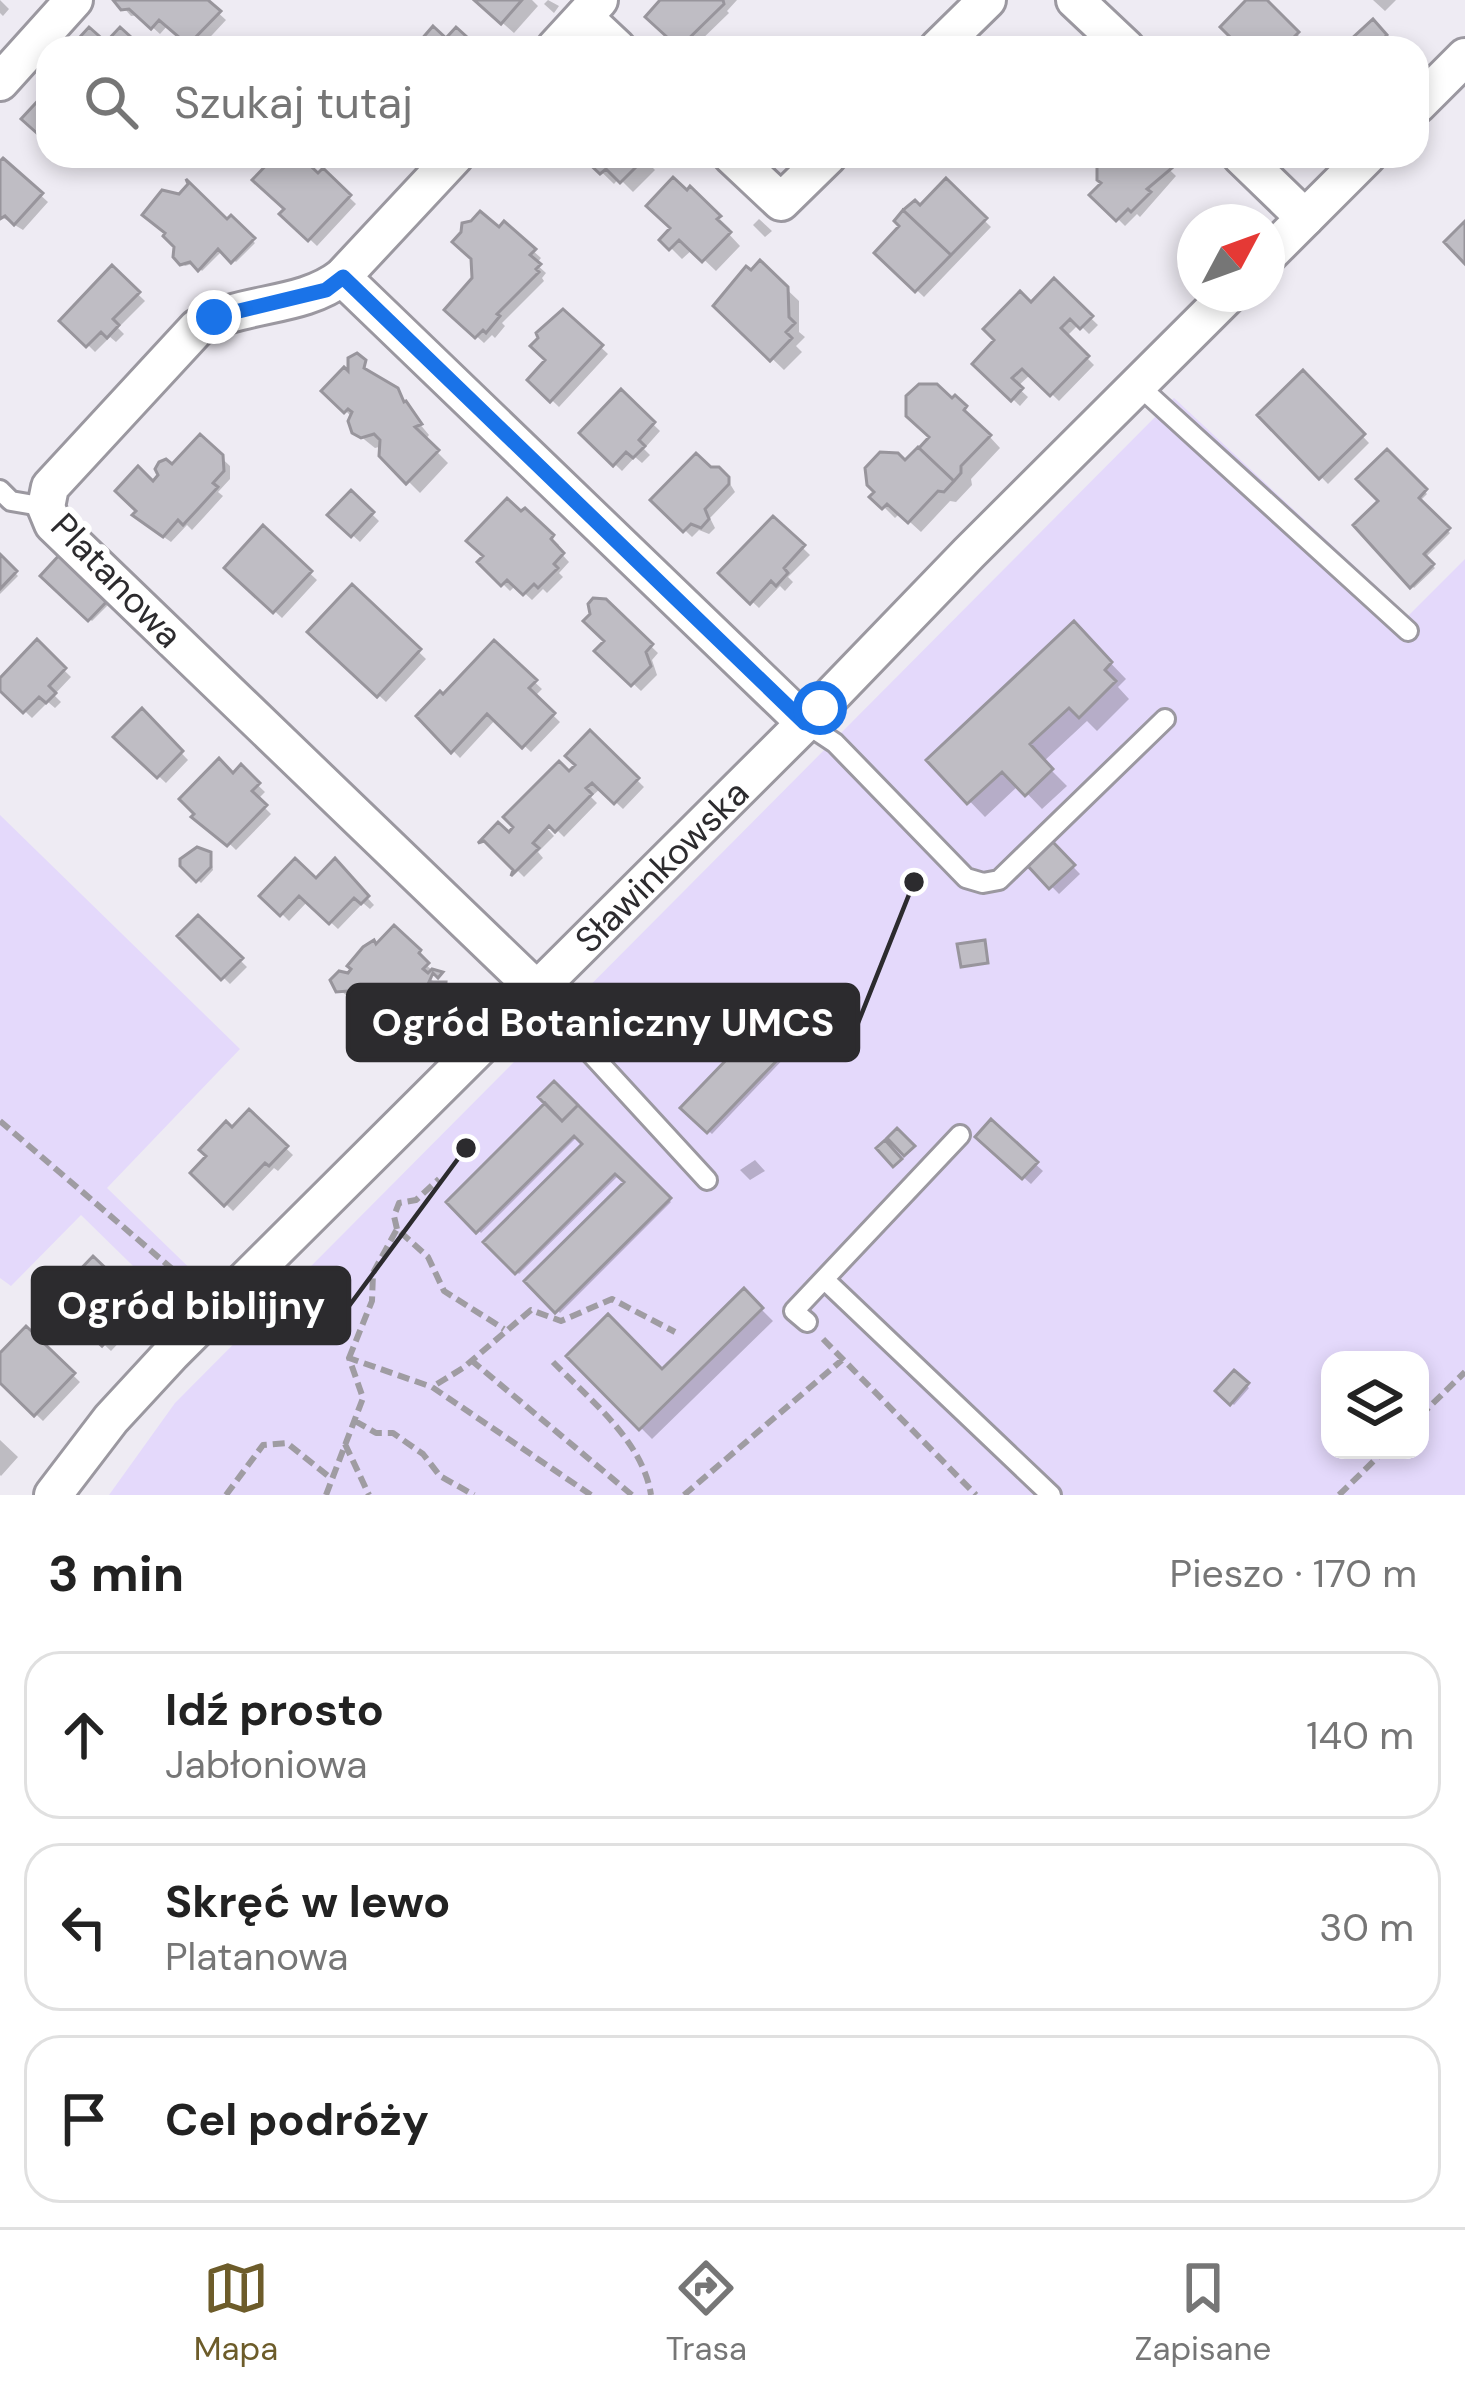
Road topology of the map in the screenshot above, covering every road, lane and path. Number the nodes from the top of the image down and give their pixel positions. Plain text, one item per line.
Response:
1 (74, 0) edge
2 (987, 0) edge
3 (1076, 0) edge
4 (592, 8) edge
5 (42, 36) edge
6 (566, 36) edge
7 (610, 36) edge
8 (950, 36) edge
9 (1114, 36) edge
10 (36, 42) edge
11 (1465, 57) edge
12 (0, 82) edge
13 (1429, 93) edge
14 (444, 168) edge
15 (745, 168) edge
16 (816, 168) edge
17 (1253, 168) edge
18 (1355, 168) edge
19 (1306, 218) junction
20 (1285, 238) edge
21 (343, 277) junction
22 (1211, 312) edge
23 (1138, 385) junction
24 (0, 490) edge
25 (46, 507) junction
26 (1408, 631) dead end
27 (1166, 719) dead end
28 (805, 723) junction
29 (537, 990) junction
30 (0, 1120) edge
31 (960, 1135) dead end
32 (440, 1178) dead end
33 (706, 1180) dead end
34 (397, 1229) junction
35 (826, 1282) junction
36 (211, 1314) junction
37 (806, 1322) joint
38 (506, 1330) junction
39 (675, 1332) dead end
40 (349, 1358) junction
41 (471, 1360) junction
42 (842, 1360) junction
43 (554, 1362) dead end
44 (1465, 1372) edge
45 (432, 1387) junction
46 (1429, 1407) edge
47 (355, 1421) junction
48 (345, 1444) junction
49 (1376, 1459) edge
50 (332, 1479) junction
51 (53, 1495) edge
52 (226, 1495) edge
53 (326, 1495) edge
54 (369, 1495) edge
55 (474, 1495) edge
56 (591, 1495) edge
57 (632, 1495) edge
58 (651, 1495) edge
59 (684, 1495) edge
60 (976, 1495) edge
61 (1051, 1495) edge
62 (1340, 1495) edge

1 - 5 street
2 - 8 street
3 - 9 street
4 - 6 street
4 - 7 street
10 - 12 street
11 - 13 street
14 - 21 street, Platanowa
15 - 16 street
17 - 19 street
18 - 19 street
19 - 20 street
21 - 25 street, Platanowa
21 - 28 street
22 - 23 street, Sławinkowska
23 - 26 lane
23 - 28 street, Sławinkowska
24 - 25 lane
25 - 29 street, Platanowa
27 - 28 lane
28 - 29 street, Sławinkowska
29 - 33 lane
29 - 36 street, Sławinkowska
30 - 36 path
31 - 35 lane
32 - 34 path
34 - 38 path
34 - 40 path
35 - 37 lane
35 - 61 lane
36 - 51 street, Sławinkowska
37 - 42 path
38 - 39 path
38 - 41 path
40 - 45 path
40 - 47 path
41 - 45 path
41 - 57 path
42 - 59 path
42 - 60 path
43 - 58 path
44 - 46 path
45 - 56 path
47 - 48 path
47 - 55 path
48 - 50 path
48 - 54 path
49 - 62 path
50 - 52 path
50 - 53 path

